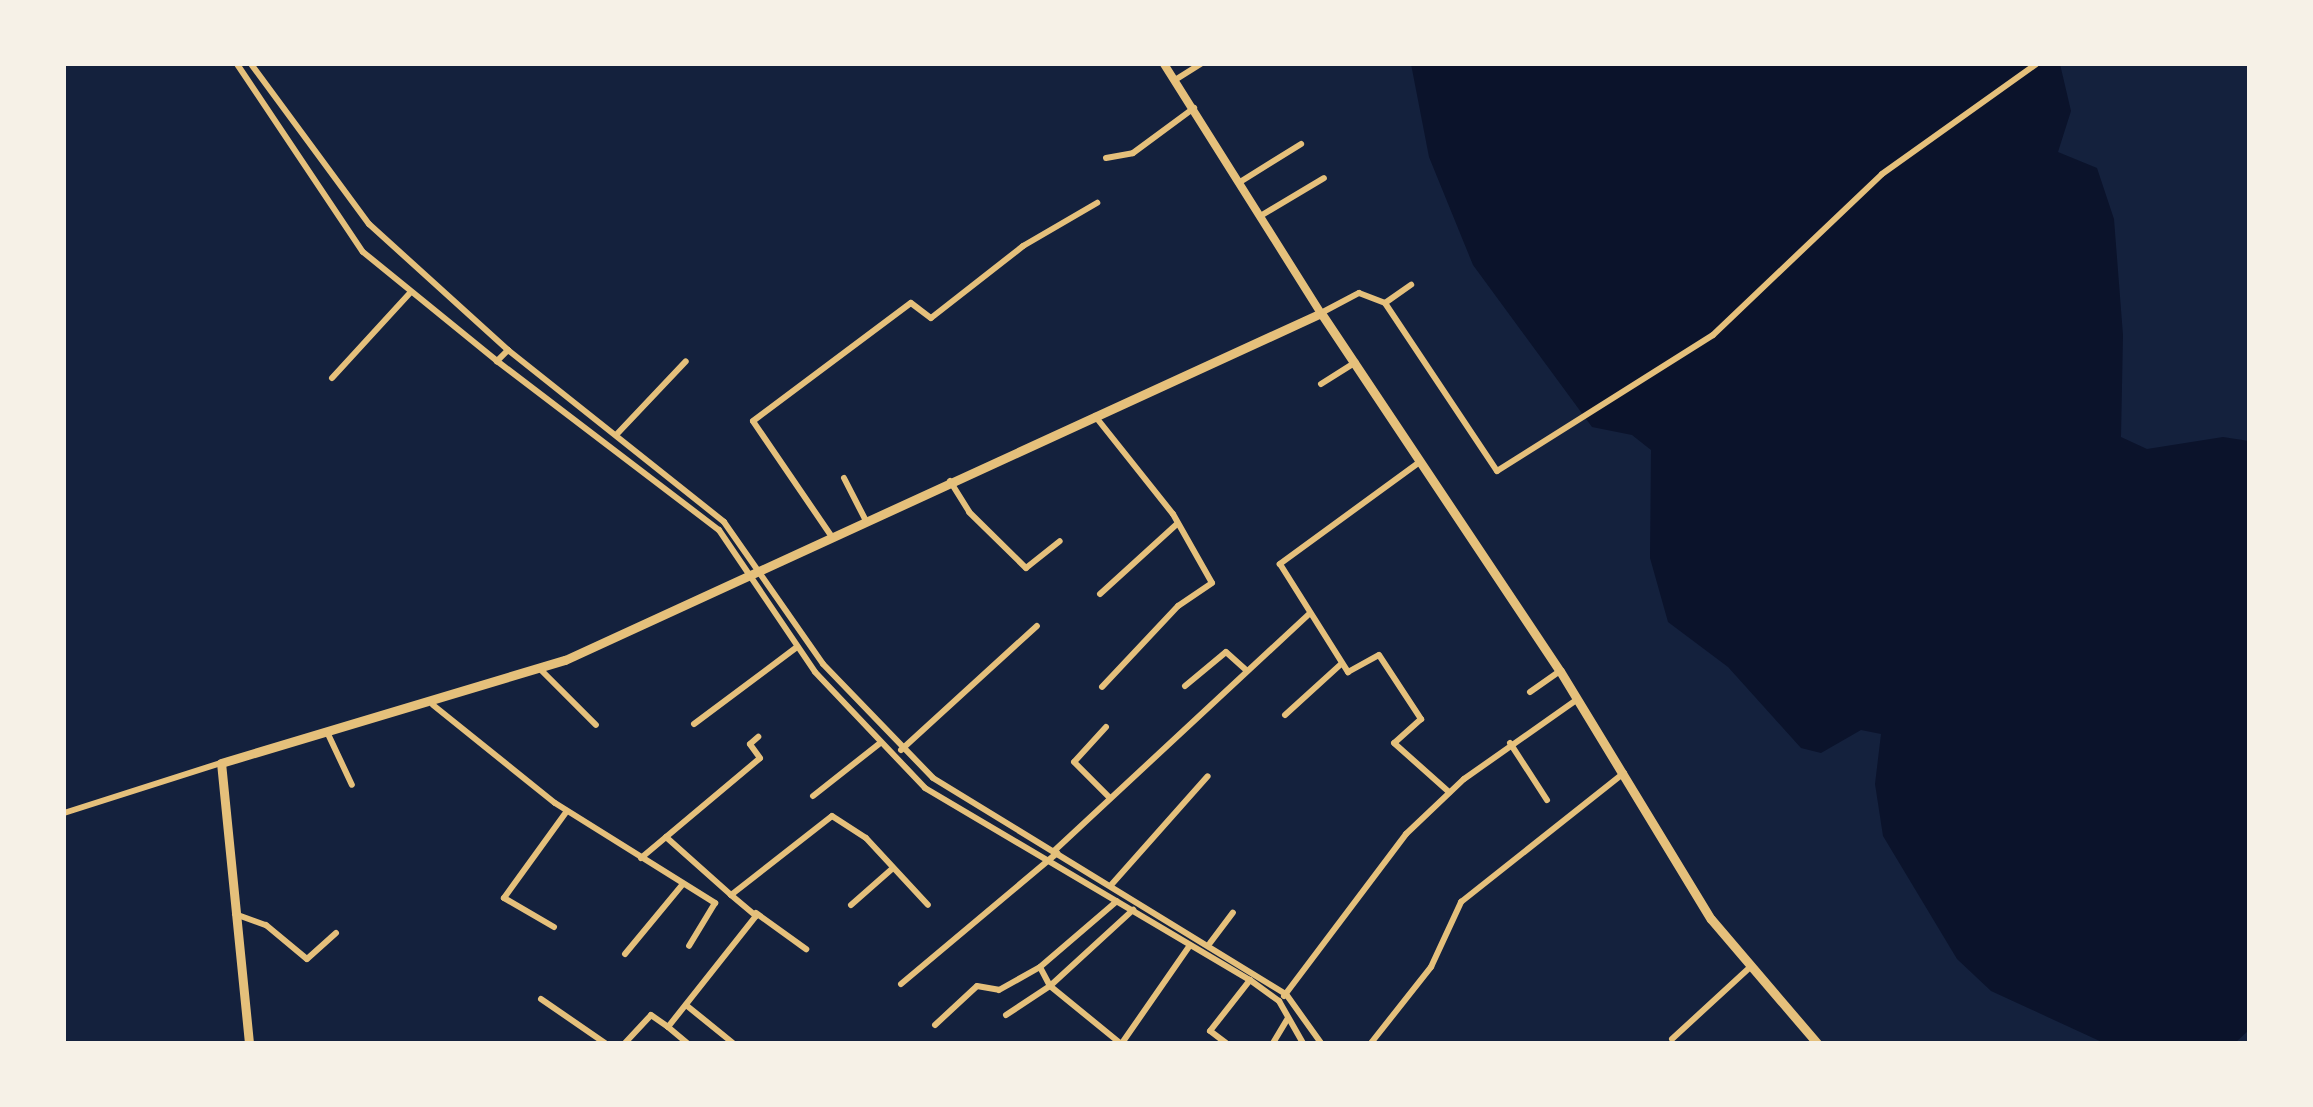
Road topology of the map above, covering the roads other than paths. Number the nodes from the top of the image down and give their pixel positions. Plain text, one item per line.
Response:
1 (237, 64) edge
2 (251, 64) edge
3 (1164, 64) edge
4 (1201, 64) edge
5 (2036, 64) edge
6 (1175, 80) junction
7 (1194, 108) junction
8 (1301, 144) dead end
9 (1106, 158) dead end
10 (1324, 178) dead end
11 (1240, 182) junction
12 (1097, 203) dead end
13 (1262, 215) junction
14 (1411, 285) dead end
15 (410, 293) junction
16 (1385, 303) junction
17 (1321, 313) junction
18 (503, 356) junction
19 (686, 361) dead end
20 (1356, 362) junction
21 (332, 378) dead end
22 (1321, 384) dead end
23 (579, 415) junction
24 (1095, 416) junction
25 (617, 434) junction
26 (1421, 461) junction
27 (844, 478) dead end
28 (950, 481) junction
29 (866, 521) junction
30 (1177, 524) junction
31 (832, 537) junction
32 (1060, 541) dead end
33 (761, 572) junction
34 (749, 578) junction
35 (1100, 594) dead end
36 (1309, 614) junction
37 (1037, 626) dead end
38 (797, 647) junction
39 (1341, 664) junction
40 (540, 669) junction
41 (1246, 670) junction
42 (1560, 671) junction
43 (1185, 686) dead end
44 (1102, 687) dead end
45 (1530, 692) dead end
46 (840, 694) junction
47 (1578, 699) junction
48 (433, 705) junction
49 (1285, 715) dead end
50 (694, 724) dead end
51 (596, 725) dead end
52 (1106, 727) dead end
53 (328, 734) junction
54 (758, 737) dead end
55 (880, 743) junction
56 (1510, 743) junction
57 (901, 750) junction
58 (221, 763) junction
59 (1624, 773) junction
60 (1208, 776) dead end
61 (928, 783) junction
62 (352, 785) dead end
63 (1449, 792) junction
64 (813, 796) dead end
65 (1110, 798) junction
66 (1547, 800) dead end
67 (567, 811) junction
68 (64, 813) edge
69 (666, 837) junction
70 (1053, 856) junction
71 (641, 858) junction
72 (893, 868) junction
73 (683, 884) junction
74 (1112, 884) junction
75 (731, 895) junction
76 (1117, 901) junction
77 (851, 905) dead end
78 (928, 905) dead end
79 (1133, 910) junction
80 (756, 913) junction
81 (1233, 913) dead end
82 (235, 914) junction
83 (554, 927) dead end
84 (336, 933) dead end
85 (1210, 943) junction
86 (1190, 945) junction
87 (689, 946) dead end
88 (806, 949) dead end
89 (625, 954) dead end
90 (1040, 967) junction
91 (1748, 969) junction
92 (1250, 980) junction
93 (901, 984) dead end
94 (1050, 986) junction
95 (1286, 994) junction
96 (541, 999) dead end
97 (1279, 1001) junction
98 (686, 1005) junction
99 (1006, 1015) dead end
100 (1288, 1018) junction
101 (935, 1025) dead end
102 (668, 1027) junction
103 (1672, 1039) dead end
104 (1318, 1042) edge
105 (249, 1043) edge
106 (605, 1043) edge
107 (625, 1043) edge
108 (687, 1043) edge
109 (733, 1043) edge
110 (1121, 1043) edge
111 (1226, 1043) edge
112 (1273, 1043) edge
113 (1303, 1043) edge
114 (1371, 1043) edge
115 (1817, 1043) edge

1 - 15 street
2 - 18 street
3 - 6 street
4 - 6 street
5 - 16 street
6 - 7 street
7 - 9 street
7 - 11 street
8 - 11 street
10 - 13 street
11 - 13 street
12 - 31 street
13 - 17 street
14 - 16 street
15 - 18 street
15 - 21 street
16 - 17 street
17 - 20 main road
17 - 24 main road
18 - 23 street
18 - 23 street
19 - 25 street
20 - 22 street
20 - 26 main road
23 - 25 street
23 - 34 street
24 - 28 main road
24 - 30 street
25 - 33 street
26 - 36 street
26 - 42 main road
27 - 29 street
28 - 29 main road
28 - 32 street
29 - 31 main road
30 - 35 street
30 - 44 street
31 - 33 main road
33 - 34 main road
33 - 46 street
34 - 38 street
34 - 40 main road
36 - 39 street
36 - 41 street
37 - 57 street
38 - 46 street
38 - 50 street
39 - 49 street
39 - 63 street
40 - 48 main road
40 - 51 street
41 - 43 street
41 - 65 street
42 - 45 street
42 - 47 main road
46 - 55 street
46 - 57 street
47 - 56 street
47 - 59 main road
48 - 53 main road
48 - 67 street
52 - 65 street
53 - 58 main road
53 - 62 street
54 - 69 street
55 - 61 street
55 - 64 street
56 - 63 street
56 - 66 street
57 - 61 street
58 - 68 street
58 - 82 main road
59 - 91 main road
59 - 114 street
60 - 74 street
61 - 70 street
61 - 70 street
63 - 95 street
65 - 70 street
67 - 71 street
67 - 83 street
69 - 71 street
69 - 75 street
70 - 74 street
70 - 76 street
70 - 93 street
71 - 73 street
72 - 75 street
72 - 77 street
72 - 78 street
73 - 87 street
73 - 89 street
74 - 85 street
75 - 80 street
76 - 79 street
76 - 90 street
79 - 86 street
79 - 94 street
80 - 88 street
80 - 98 street
81 - 85 street
82 - 84 street
82 - 105 main road
85 - 95 street
86 - 92 street
86 - 110 street
90 - 94 street
90 - 101 street
91 - 103 street
91 - 115 main road
92 - 97 street
92 - 111 street
94 - 99 street
94 - 110 street
95 - 97 street
95 - 104 street
96 - 106 street
97 - 100 street
98 - 102 street
98 - 109 street
100 - 112 street
100 - 113 street
102 - 107 street
102 - 108 street

